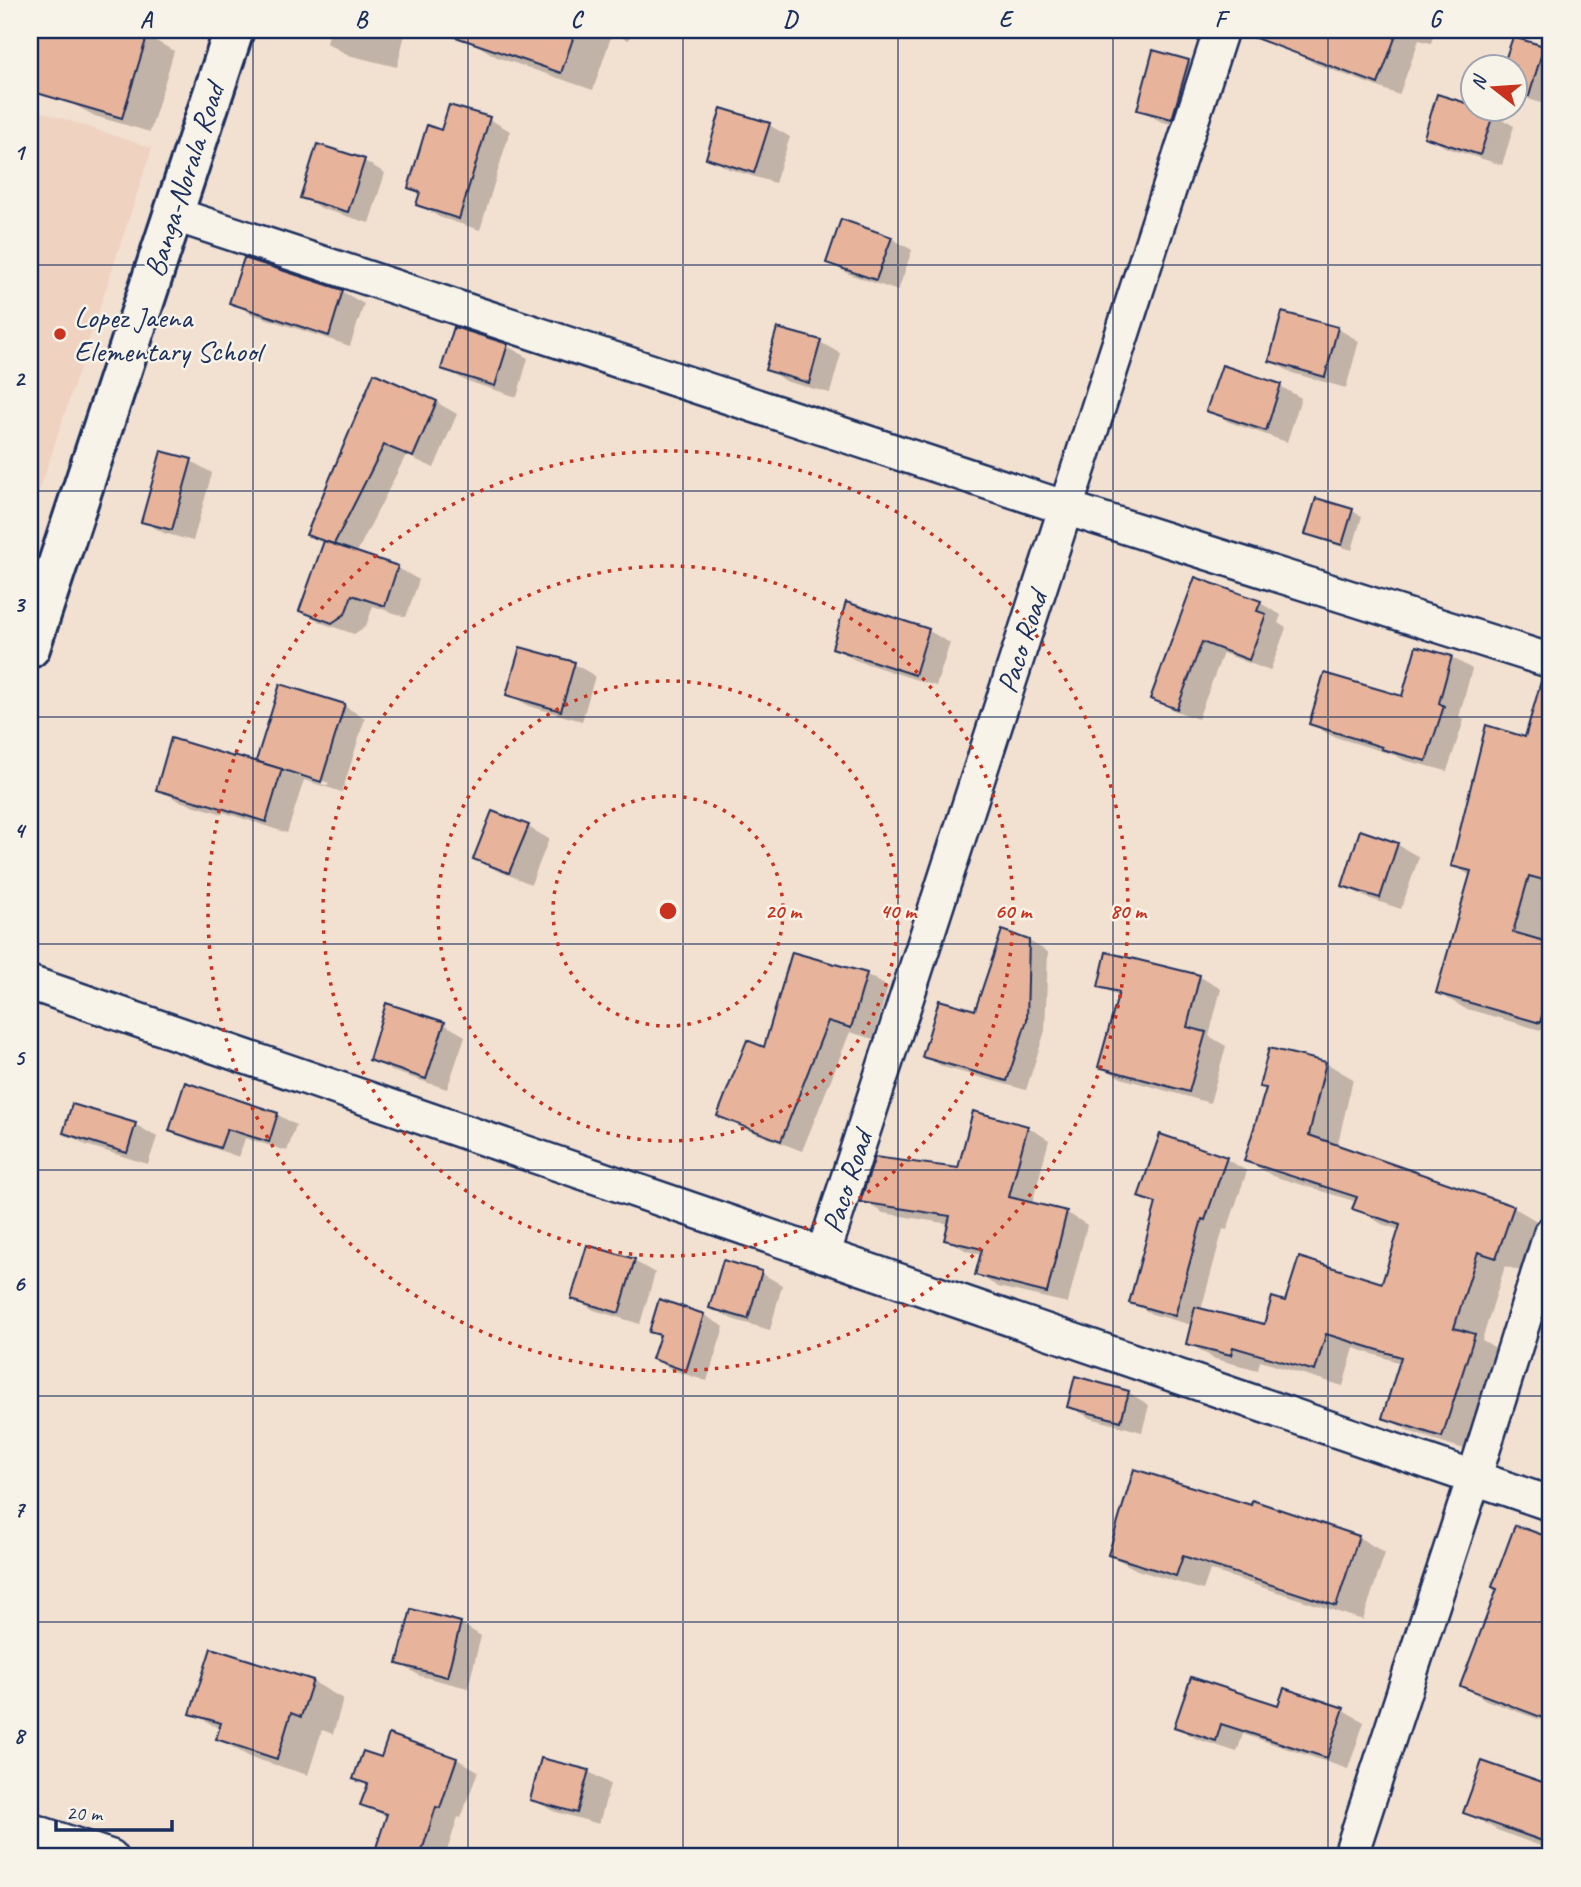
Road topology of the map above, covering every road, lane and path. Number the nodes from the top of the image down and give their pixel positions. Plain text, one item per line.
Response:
1 (233, 30) edge
2 (1221, 30) edge
3 (173, 214) junction
4 (1066, 508) junction
5 (30, 648) edge
6 (1551, 661) edge
7 (30, 983) edge
8 (1551, 1233) edge
9 (823, 1255) junction
10 (1474, 1478) junction
11 (1551, 1504) edge
12 (30, 1830) edge
13 (111, 1857) edge
14 (1350, 1857) edge

1 - 3 main road, Banga-Norala Road
2 - 4 street, Paco Road
3 - 4 street
3 - 5 main road, Banga-Norala Road
4 - 6 street
4 - 9 street, Paco Road
7 - 9 street
8 - 10 street
9 - 10 street
10 - 11 street
10 - 14 street
12 - 13 street

